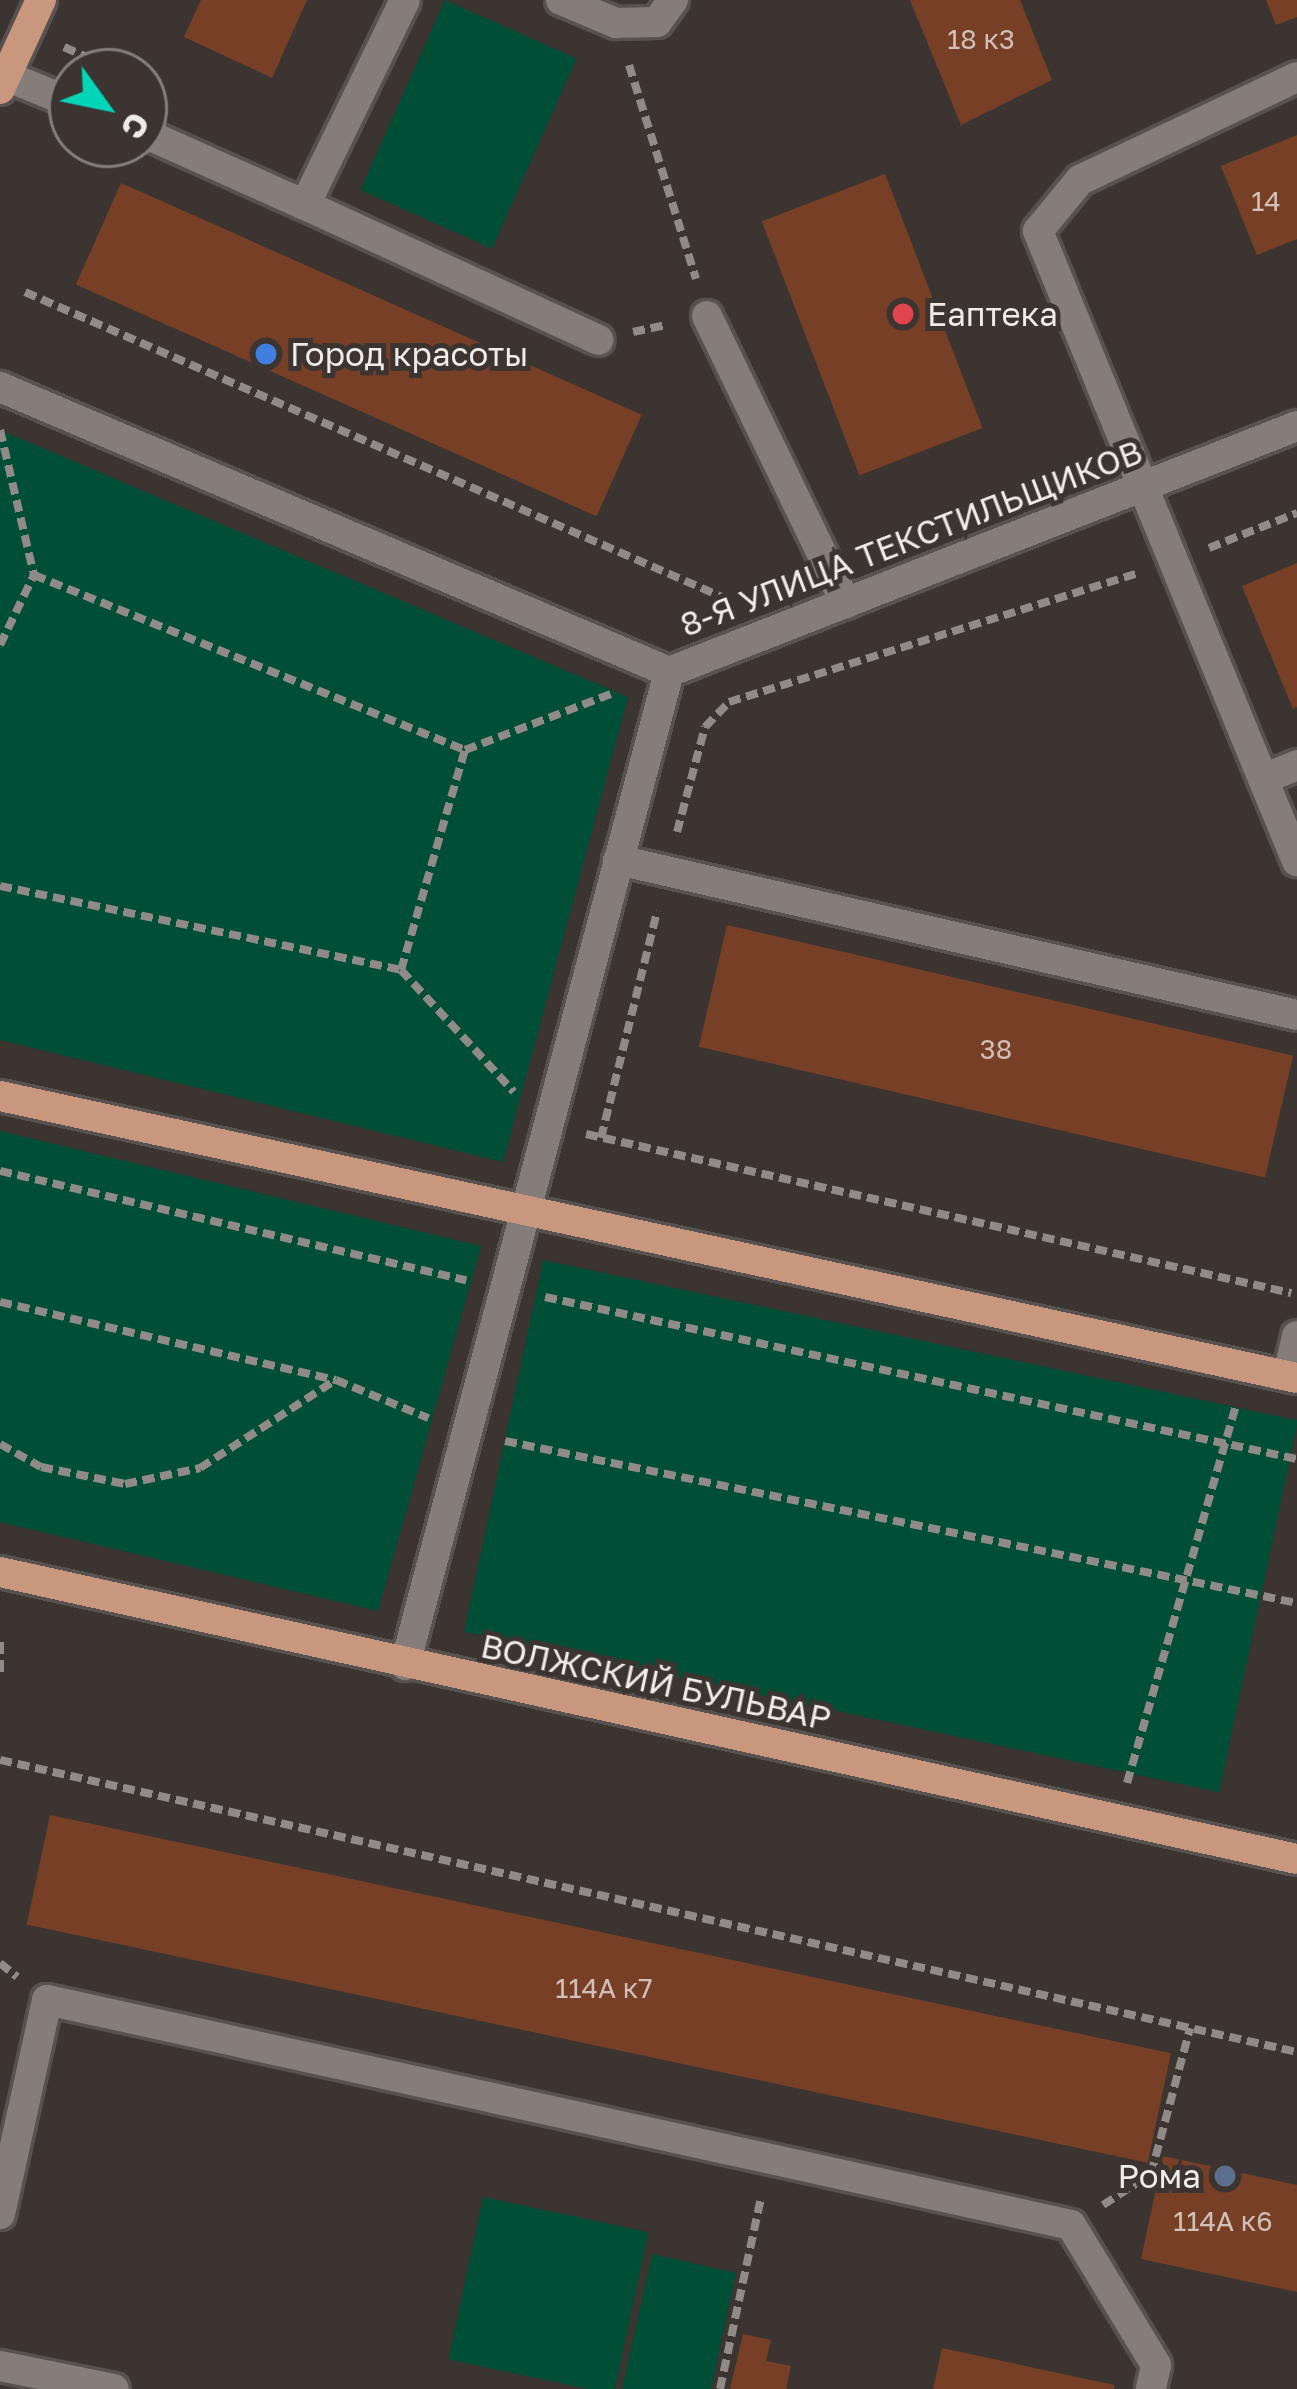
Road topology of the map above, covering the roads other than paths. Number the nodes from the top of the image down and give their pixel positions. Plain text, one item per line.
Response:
1 (41, 0) edge
2 (405, 0) edge
3 (561, 0) edge
4 (673, 0) edge
5 (1297, 77) edge
6 (3, 83) edge
7 (48, 96) edge
8 (168, 144) edge
9 (305, 205) junction
10 (707, 316) road end
11 (598, 340) road end
12 (0, 387) edge
13 (1297, 426) edge
14 (1141, 487) junction
15 (846, 603) junction
16 (669, 672) junction
17 (1297, 765) edge
18 (1263, 778) junction
19 (617, 860) junction
20 (1297, 861) edge
21 (1297, 1015) edge
22 (0, 1096) edge
23 (522, 1210) junction
24 (1297, 1336) edge
25 (1292, 1377) edge
26 (0, 1572) edge
27 (405, 1665) junction
28 (1297, 1859) edge
29 (0, 2214) edge
30 (0, 2366) edge
31 (114, 2389) edge
32 (1151, 2389) edge

1 - 6 main road
2 - 9 street
3 - 4 street
5 - 14 street
6 - 7 street
8 - 9 street
9 - 11 street
10 - 15 street
12 - 16 street
13 - 14 street, 8-Я УЛИЦА ТЕКСТИЛЬЩИКОВ
14 - 15 street, 8-Я УЛИЦА ТЕКСТИЛЬЩИКОВ
14 - 18 street
15 - 16 street, 8-Я УЛИЦА ТЕКСТИЛЬЩИКОВ
16 - 19 street, 8-Я УЛИЦА ТЕКСТИЛЬЩИКОВ
17 - 18 street
18 - 20 street
19 - 21 street
19 - 23 street, 8-Я УЛИЦА ТЕКСТИЛЬЩИКОВ
22 - 23 main road
23 - 25 main road
23 - 27 street, 8-Я УЛИЦА ТЕКСТИЛЬЩИКОВ
24 - 25 street
26 - 27 main road, ВОЛЖСКИЙ БУЛЬВАР
27 - 28 main road, ВОЛЖСКИЙ БУЛЬВАР
29 - 32 street
30 - 31 street

